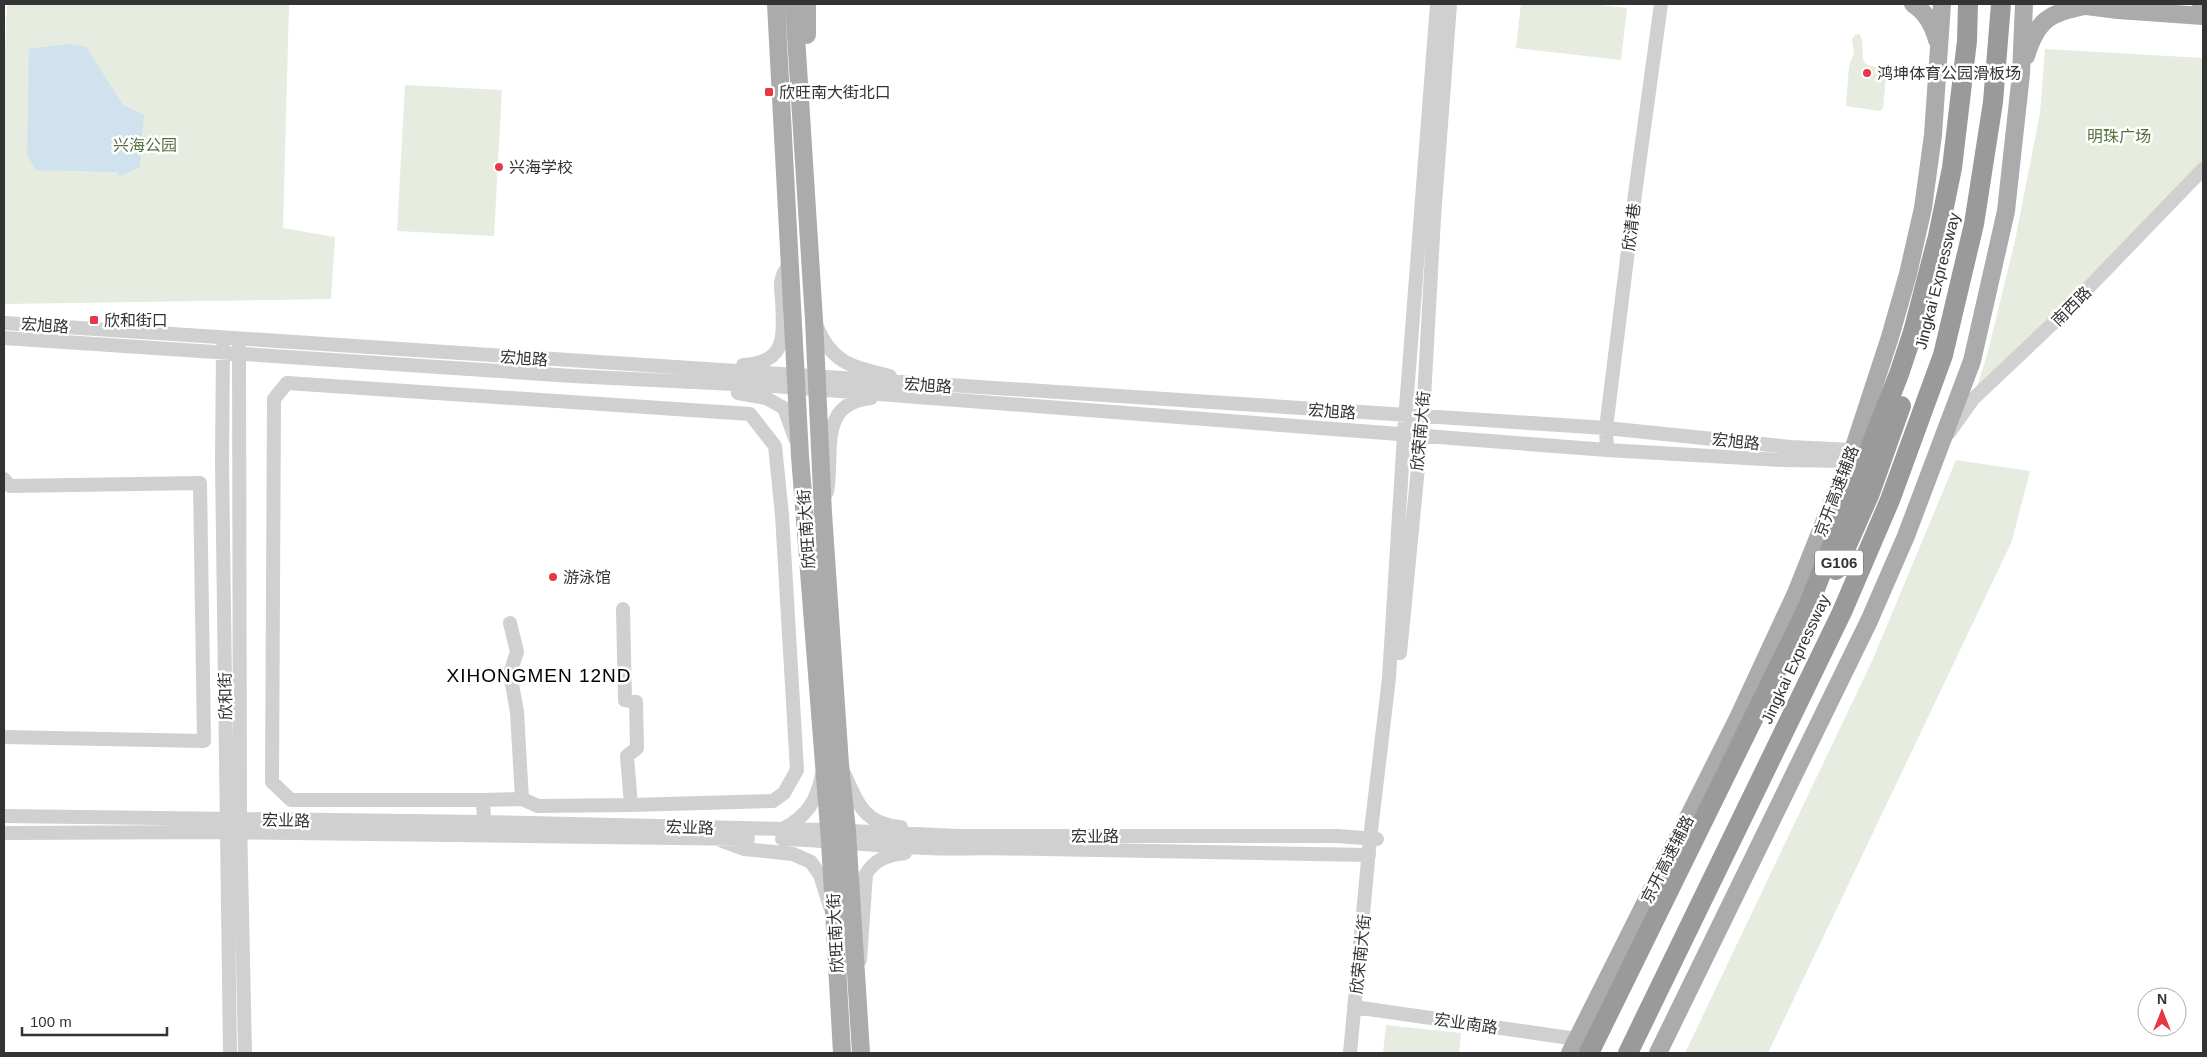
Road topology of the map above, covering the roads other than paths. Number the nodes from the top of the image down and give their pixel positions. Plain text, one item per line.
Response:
1 (774, 4) edge
2 (794, 4) edge
3 (807, 4) edge
4 (1426, 4) edge
5 (1437, 4) edge
6 (1450, 4) edge
7 (1661, 4) edge
8 (1913, 4) edge
9 (1942, 4) edge
10 (1968, 4) edge
11 (1980, 4) edge
12 (2001, 4) edge
13 (2024, 4) edge
14 (2079, 5) edge
15 (2203, 16) edge
16 (1434, 41) junction
17 (1973, 41) junction
18 (1940, 51) junction
19 (2021, 74) junction
20 (799, 82) junction
21 (2203, 169) edge
22 (789, 265) junction
23 (814, 320) junction
24 (4, 323) edge
25 (4, 338) edge
26 (224, 338) junction
27 (239, 339) junction
28 (223, 354) junction
29 (238, 355) junction
30 (702, 367) junction
31 (681, 381) junction
32 (796, 382) junction
33 (818, 384) junction
34 (902, 389) junction
35 (1406, 415) junction
36 (1423, 416) junction
37 (1606, 428) junction
38 (1404, 434) junction
39 (1420, 435) junction
40 (1941, 444) junction
41 (1607, 450) junction
42 (800, 456) junction
43 (1850, 456) junction
44 (222, 462) junction
45 (239, 463) junction
46 (4, 479) edge
47 (824, 513) junction
48 (623, 609) dead end
49 (510, 623) dead end
50 (225, 684) junction
51 (240, 703) junction
52 (4, 737) edge
53 (832, 764) junction
54 (522, 799) junction
55 (483, 800) junction
56 (631, 805) junction
57 (4, 816) edge
58 (484, 822) junction
59 (233, 826) junction
60 (780, 830) junction
61 (4, 833) edge
62 (709, 834) junction
63 (839, 836) junction
64 (958, 836) junction
65 (1373, 839) junction
66 (938, 850) junction
67 (1368, 855) junction
68 (835, 921) junction
69 (227, 944) junction
70 (242, 944) junction
71 (856, 988) junction
72 (1354, 1007) junction
73 (1579, 1049) edge
74 (230, 1053) edge
75 (245, 1053) edge
76 (842, 1053) edge
77 (860, 1053) edge
78 (1350, 1053) edge
79 (1603, 1053) edge
80 (1628, 1053) edge
81 (1658, 1053) edge

1 - 22 main road, 欣旺南大街
2 - 20 main road, 欣旺南大街
3 - 20 main road
4 - 16 street
5 - 16 street, 欣荣南大街
6 - 36 street, 欣荣南大街
7 - 37 street, 欣清巷
8 - 18 main road
9 - 18 main road, 京开高速辅路
10 - 17 highway
11 - 17 highway, G106
12 - 80 highway, Jingkai Expressway / G106
13 - 19 main road
14 - 15 main road
14 - 19 main road
16 - 35 street, 欣荣南大街
17 - 73 highway
17 - 79 highway, Jingkai Expressway / G106
18 - 43 main road, 京开高速辅路
19 - 40 main road
20 - 23 main road, 欣旺南大街
21 - 40 street, 南西路
22 - 30 street
22 - 32 main road, 欣旺南大街
23 - 33 main road, 欣旺南大街
23 - 34 street
24 - 26 street, 宏旭路
25 - 28 street, 宏旭路
26 - 27 street, 宏旭路
26 - 28 street, 欣和街
27 - 29 street, 欣和街
27 - 30 street, 宏旭路
28 - 29 street, 宏旭路
28 - 44 street, 欣和街
29 - 31 street, 宏旭路
29 - 45 street, 欣和街
30 - 32 street, 宏旭路
31 - 32 street, 宏旭路
31 - 42 street
32 - 33 street, 宏旭路
32 - 42 main road, 欣旺南大街
33 - 34 street, 宏旭路
33 - 47 main road, 欣旺南大街
34 - 35 street, 宏旭路
34 - 38 street, 宏旭路
34 - 47 street
35 - 36 street, 宏旭路
35 - 38 street, 欣荣南大街
36 - 37 street, 宏旭路
36 - 39 street, 欣荣南大街
37 - 41 street, 欣清巷
37 - 43 street, 宏旭路
38 - 39 street, 宏旭路
38 - 65 street, 欣荣南大街
39 - 41 street, 宏旭路
39 - 65 street, 欣荣南大街
40 - 81 main road
41 - 43 street, 宏旭路
42 - 53 main road, 欣旺南大街
43 - 73 main road, 京开高速辅路
44 - 45 street
44 - 50 street, 欣和街
45 - 51 street, 欣和街
46 - 52 street
47 - 53 main road, 欣旺南大街
48 - 56 street
49 - 54 street
50 - 51 street
50 - 59 street, 欣和街
51 - 59 street, 欣和街
53 - 60 street
53 - 63 main road, 欣旺南大街
53 - 64 street
54 - 55 street
54 - 56 street
55 - 56 street
55 - 58 street
57 - 59 street, 宏业路
58 - 59 street, 宏业路
58 - 62 street, 宏业路
59 - 61 street, 宏业路
59 - 62 street, 宏业路
59 - 69 street, 欣和街
59 - 70 street, 欣和街
60 - 62 street, 宏业路
60 - 63 street, 宏业路
62 - 63 street, 宏业路
62 - 68 street
63 - 64 street, 宏业路
63 - 66 street, 宏业路
63 - 68 main road, 欣旺南大街
63 - 71 main road, 欣旺南大街
64 - 65 street, 宏业路
65 - 67 street, 欣荣南大街
66 - 67 street, 宏业路
66 - 71 street
67 - 72 street, 欣荣南大街
68 - 76 main road, 欣旺南大街
69 - 70 street
69 - 74 street, 欣和街
70 - 75 street, 欣和街
71 - 77 main road, 欣旺南大街
72 - 73 street, 宏业南路
72 - 78 street, 欣荣南大街

